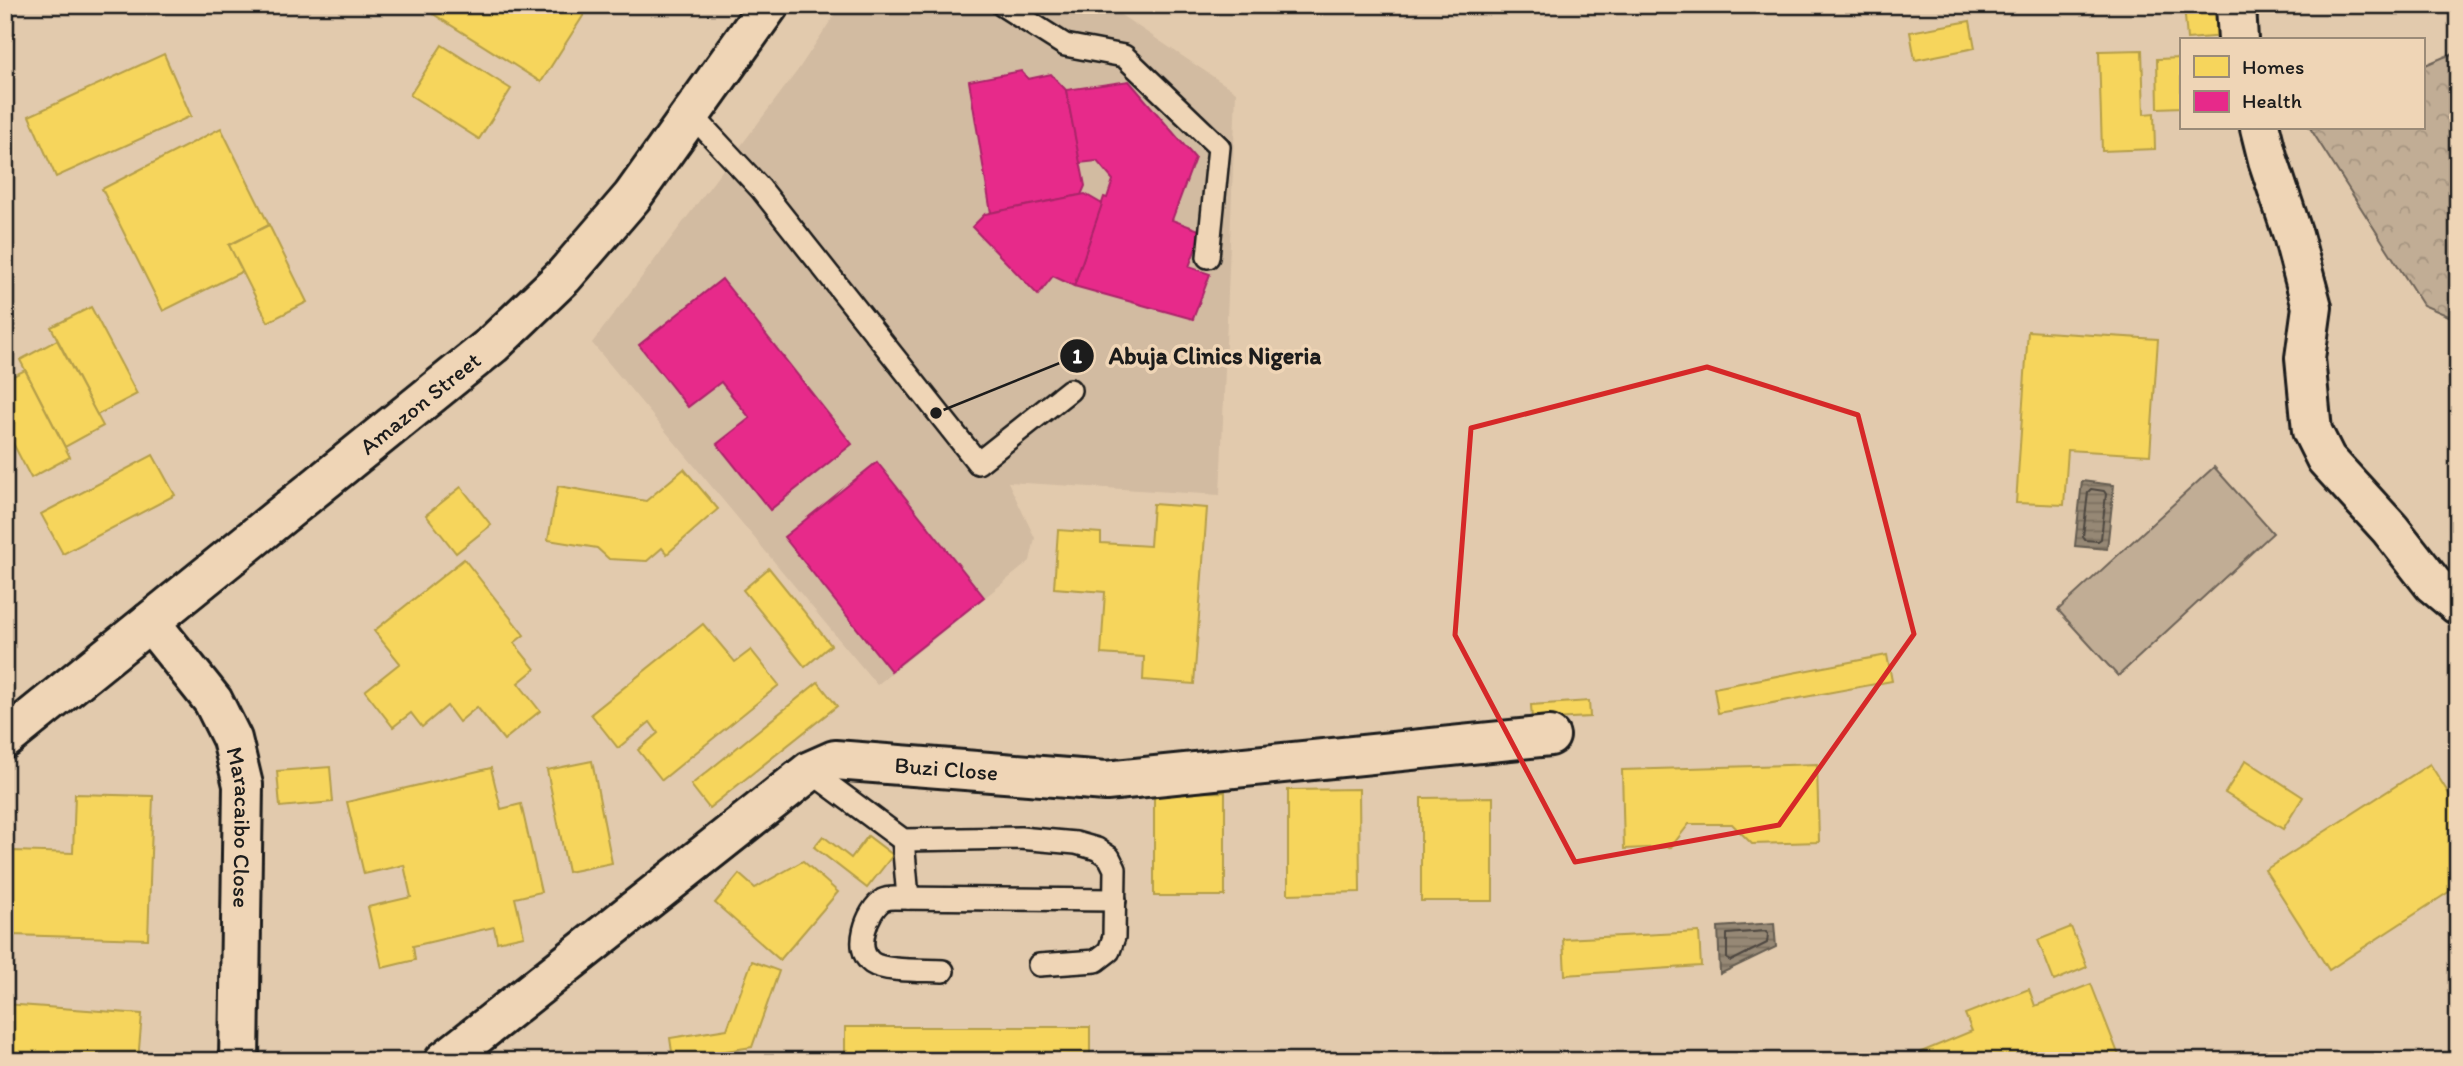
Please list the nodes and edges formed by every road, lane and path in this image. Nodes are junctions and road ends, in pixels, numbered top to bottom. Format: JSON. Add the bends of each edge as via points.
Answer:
{"nodes":[{"id":1,"x":769,"y":5,"type":"edge"},
{"id":2,"x":1002,"y":5,"type":"edge"},
{"id":3,"x":2236,"y":5,"type":"edge"},
{"id":4,"x":2238,"y":38,"type":"edge"},
{"id":5,"x":692,"y":115,"type":"junction"},
{"id":6,"x":2260,"y":130,"type":"edge"},
{"id":7,"x":1208,"y":257,"type":"dead end"},
{"id":8,"x":1070,"y":390,"type":"dead end"},
{"id":9,"x":2458,"y":605,"type":"edge"},
{"id":10,"x":150,"y":622,"type":"junction"},
{"id":11,"x":1550,"y":736,"type":"dead end"},
{"id":12,"x":5,"y":739,"type":"edge"},
{"id":13,"x":810,"y":771,"type":"junction"},
{"id":14,"x":903,"y":840,"type":"junction"},
{"id":15,"x":908,"y":898,"type":"junction"},
{"id":16,"x":1115,"y":900,"type":"junction"},
{"id":17,"x":1039,"y":965,"type":"dead end"},
{"id":18,"x":943,"y":971,"type":"dead end"},
{"id":19,"x":239,"y":1061,"type":"edge"},
{"id":20,"x":444,"y":1061,"type":"edge"}],
"edges":[{"from":1,"to":5,"type":"street","name":"Amazon Street"},
{"from":2,"to":7,"type":"lane","via":[[1065,46],[1124,57],[1219,147]]},
{"from":3,"to":4,"type":"street"},
{"from":5,"to":8,"type":"lane","via":[[761,189],[978,463]]},
{"from":5,"to":10,"type":"street","name":"Amazon Street","via":[[632,197],[573,266],[492,345]]},
{"from":6,"to":9,"type":"street","via":[[2312,307],[2305,358],[2312,431],[2326,459],[2433,584]]},
{"from":10,"to":12,"type":"street","name":"Amazon Street"},
{"from":10,"to":19,"type":"street","name":"Maracaibo Close","via":[[213,701],[232,738],[243,785]]},
{"from":11,"to":13,"type":"street","name":"Buzi Close","via":[[1107,781],[835,760]]},
{"from":13,"to":14,"type":"lane"},
{"from":13,"to":20,"type":"street","name":"Buzi Close"},
{"from":14,"to":15,"type":"lane"},
{"from":14,"to":16,"type":"lane","via":[[1020,838],[1076,843],[1109,857],[1115,869]]},
{"from":15,"to":16,"type":"lane"},
{"from":15,"to":18,"type":"lane","via":[[883,900],[874,911],[861,942],[864,952],[872,963],[885,967]]},
{"from":16,"to":17,"type":"lane","via":[[1110,951],[1096,961]]}]}
